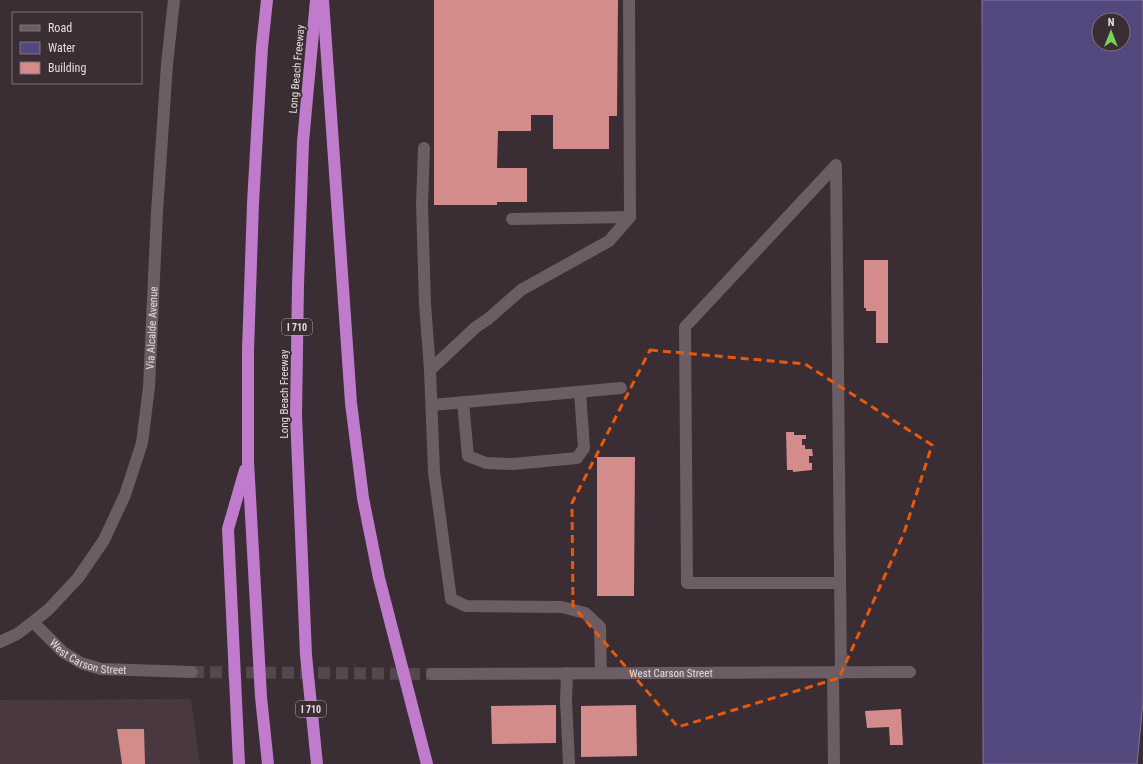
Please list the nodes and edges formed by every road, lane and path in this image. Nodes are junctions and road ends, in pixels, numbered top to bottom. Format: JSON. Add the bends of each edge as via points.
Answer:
{"nodes":[{"id":1,"x":174,"y":0,"type":"edge"},
{"id":2,"x":268,"y":0,"type":"edge"},
{"id":3,"x":316,"y":0,"type":"edge"},
{"id":4,"x":323,"y":0,"type":"edge"},
{"id":5,"x":630,"y":0,"type":"edge"},
{"id":6,"x":424,"y":148,"type":"dead end"},
{"id":7,"x":630,"y":217,"type":"junction"},
{"id":8,"x":512,"y":219,"type":"dead end"},
{"id":9,"x":430,"y":370,"type":"junction"},
{"id":10,"x":621,"y":388,"type":"dead end"},
{"id":11,"x":580,"y":392,"type":"junction"},
{"id":12,"x":462,"y":402,"type":"junction"},
{"id":13,"x":432,"y":405,"type":"junction"},
{"id":14,"x":248,"y":461,"type":"junction"},
{"id":15,"x":840,"y":583,"type":"junction"},
{"id":16,"x":33,"y":622,"type":"junction"},
{"id":17,"x":0,"y":642,"type":"edge"},
{"id":18,"x":192,"y":672,"type":"tunnel mouth"},
{"id":19,"x":910,"y":672,"type":"dead end"},
{"id":20,"x":567,"y":673,"type":"junction"},
{"id":21,"x":601,"y":673,"type":"junction"},
{"id":22,"x":837,"y":673,"type":"junction"},
{"id":23,"x":432,"y":674,"type":"tunnel mouth"},
{"id":24,"x":240,"y":764,"type":"edge"},
{"id":25,"x":268,"y":764,"type":"edge"},
{"id":26,"x":317,"y":764,"type":"edge"},
{"id":27,"x":427,"y":764,"type":"edge"},
{"id":28,"x":570,"y":764,"type":"edge"},
{"id":29,"x":834,"y":764,"type":"edge"}],
"edges":[{"from":1,"to":16,"type":"street","name":"Via Alcalde Avenue","via":[[156,212],[149,386],[142,443],[125,495],[104,540],[78,578]]},
{"from":2,"to":14,"type":"highway","via":[[262,47],[253,204],[248,350]]},
{"from":3,"to":26,"type":"highway","name":"Long Beach Freeway","number":"I 710","via":[[303,142],[296,415],[306,655]]},
{"from":4,"to":27,"type":"highway","via":[[351,403],[363,498],[379,578]]},
{"from":5,"to":7,"type":"street"},
{"from":6,"to":9,"type":"street","via":[[422,204]]},
{"from":7,"to":8,"type":"street"},
{"from":7,"to":9,"type":"street","via":[[609,241],[521,290],[476,326]]},
{"from":9,"to":13,"type":"street"},
{"from":10,"to":11,"type":"street"},
{"from":11,"to":12,"type":"street"},
{"from":11,"to":12,"type":"street","via":[[584,448],[577,458],[514,464],[486,463],[468,456]]},
{"from":12,"to":13,"type":"street"},
{"from":13,"to":21,"type":"street","via":[[434,472],[451,599],[466,606],[562,607],[585,613],[600,627]]},
{"from":14,"to":24,"type":"highway","via":[[228,529]]},
{"from":14,"to":25,"type":"highway","via":[[261,697]]},
{"from":15,"to":15,"type":"street","via":[[836,188],[836,165],[685,327],[687,583]]},
{"from":15,"to":22,"type":"street"},
{"from":16,"to":17,"type":"street"},
{"from":16,"to":18,"type":"street","name":"West Carson Street","via":[[63,652],[81,663],[102,669]]},
{"from":19,"to":22,"type":"street","name":"West Carson Street"},
{"from":20,"to":21,"type":"street","name":"West Carson Street"},
{"from":20,"to":23,"type":"street","name":"West Carson Street"},
{"from":20,"to":28,"type":"street"},
{"from":21,"to":22,"type":"street","name":"West Carson Street"},
{"from":22,"to":29,"type":"street"}]}
